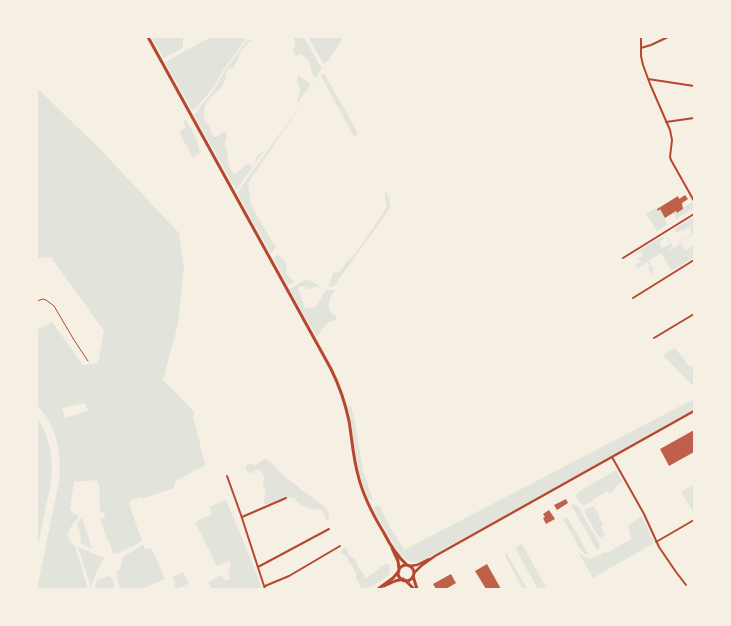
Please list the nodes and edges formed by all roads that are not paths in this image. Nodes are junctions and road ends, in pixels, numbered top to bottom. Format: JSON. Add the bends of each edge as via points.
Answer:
{"nodes":[{"id":1,"x":148,"y":37,"type":"edge"},
{"id":2,"x":641,"y":37,"type":"edge"},
{"id":3,"x":668,"y":37,"type":"edge"},
{"id":4,"x":641,"y":48,"type":"junction"},
{"id":5,"x":648,"y":79,"type":"junction"},
{"id":6,"x":694,"y":86,"type":"edge"},
{"id":7,"x":694,"y":118,"type":"edge"},
{"id":8,"x":666,"y":122,"type":"junction"},
{"id":9,"x":694,"y":201,"type":"edge"},
{"id":10,"x":694,"y":214,"type":"edge"},
{"id":11,"x":623,"y":258,"type":"dead end"},
{"id":12,"x":694,"y":260,"type":"edge"},
{"id":13,"x":633,"y":298,"type":"dead end"},
{"id":14,"x":37,"y":301,"type":"edge"},
{"id":15,"x":694,"y":314,"type":"edge"},
{"id":16,"x":654,"y":338,"type":"dead end"},
{"id":17,"x":88,"y":361,"type":"dead end"},
{"id":18,"x":694,"y":411,"type":"edge"},
{"id":19,"x":612,"y":457,"type":"junction"},
{"id":20,"x":227,"y":476,"type":"dead end"},
{"id":21,"x":286,"y":498,"type":"dead end"},
{"id":22,"x":242,"y":516,"type":"junction"},
{"id":23,"x":694,"y":520,"type":"edge"},
{"id":24,"x":329,"y":529,"type":"dead end"},
{"id":25,"x":656,"y":542,"type":"junction"},
{"id":26,"x":389,"y":543,"type":"junction"},
{"id":27,"x":340,"y":546,"type":"dead end"},
{"id":28,"x":435,"y":556,"type":"junction"},
{"id":29,"x":408,"y":565,"type":"junction"},
{"id":30,"x":258,"y":567,"type":"junction"},
{"id":31,"x":399,"y":570,"type":"junction"},
{"id":32,"x":414,"y":574,"type":"junction"},
{"id":33,"x":404,"y":580,"type":"junction"},
{"id":34,"x":686,"y":585,"type":"dead end"},
{"id":35,"x":265,"y":588,"type":"edge"},
{"id":36,"x":378,"y":589,"type":"edge"},
{"id":37,"x":414,"y":589,"type":"edge"},
{"id":38,"x":417,"y":589,"type":"edge"}],
"edges":[{"from":1,"to":26,"type":"main road","via":[[331,369],[344,400],[362,487]]},
{"from":2,"to":4,"type":"street"},
{"from":3,"to":4,"type":"street"},
{"from":4,"to":5,"type":"street"},
{"from":5,"to":6,"type":"street"},
{"from":5,"to":8,"type":"street"},
{"from":7,"to":8,"type":"street"},
{"from":8,"to":9,"type":"street","via":[[672,140],[671,160]]},
{"from":10,"to":11,"type":"street"},
{"from":12,"to":13,"type":"street"},
{"from":14,"to":17,"type":"lane","via":[[43,299],[54,306]]},
{"from":15,"to":16,"type":"street"},
{"from":18,"to":19,"type":"street"},
{"from":19,"to":25,"type":"street","via":[[644,514]]},
{"from":19,"to":28,"type":"street"},
{"from":20,"to":22,"type":"street"},
{"from":21,"to":22,"type":"street"},
{"from":22,"to":30,"type":"street"},
{"from":23,"to":25,"type":"street"},
{"from":24,"to":30,"type":"street"},
{"from":25,"to":34,"type":"street"},
{"from":26,"to":29,"type":"main road"},
{"from":26,"to":31,"type":"main road"},
{"from":27,"to":35,"type":"street"},
{"from":28,"to":29,"type":"street","via":[[419,564]]},
{"from":28,"to":32,"type":"street"},
{"from":29,"to":31,"type":"main road"},
{"from":29,"to":32,"type":"main road"},
{"from":30,"to":35,"type":"street"},
{"from":31,"to":33,"type":"main road","via":[[399,575]]},
{"from":31,"to":36,"type":"main road"},
{"from":32,"to":33,"type":"main road","via":[[410,580]]},
{"from":32,"to":38,"type":"main road"},
{"from":33,"to":36,"type":"main road"},
{"from":33,"to":37,"type":"main road"}]}
